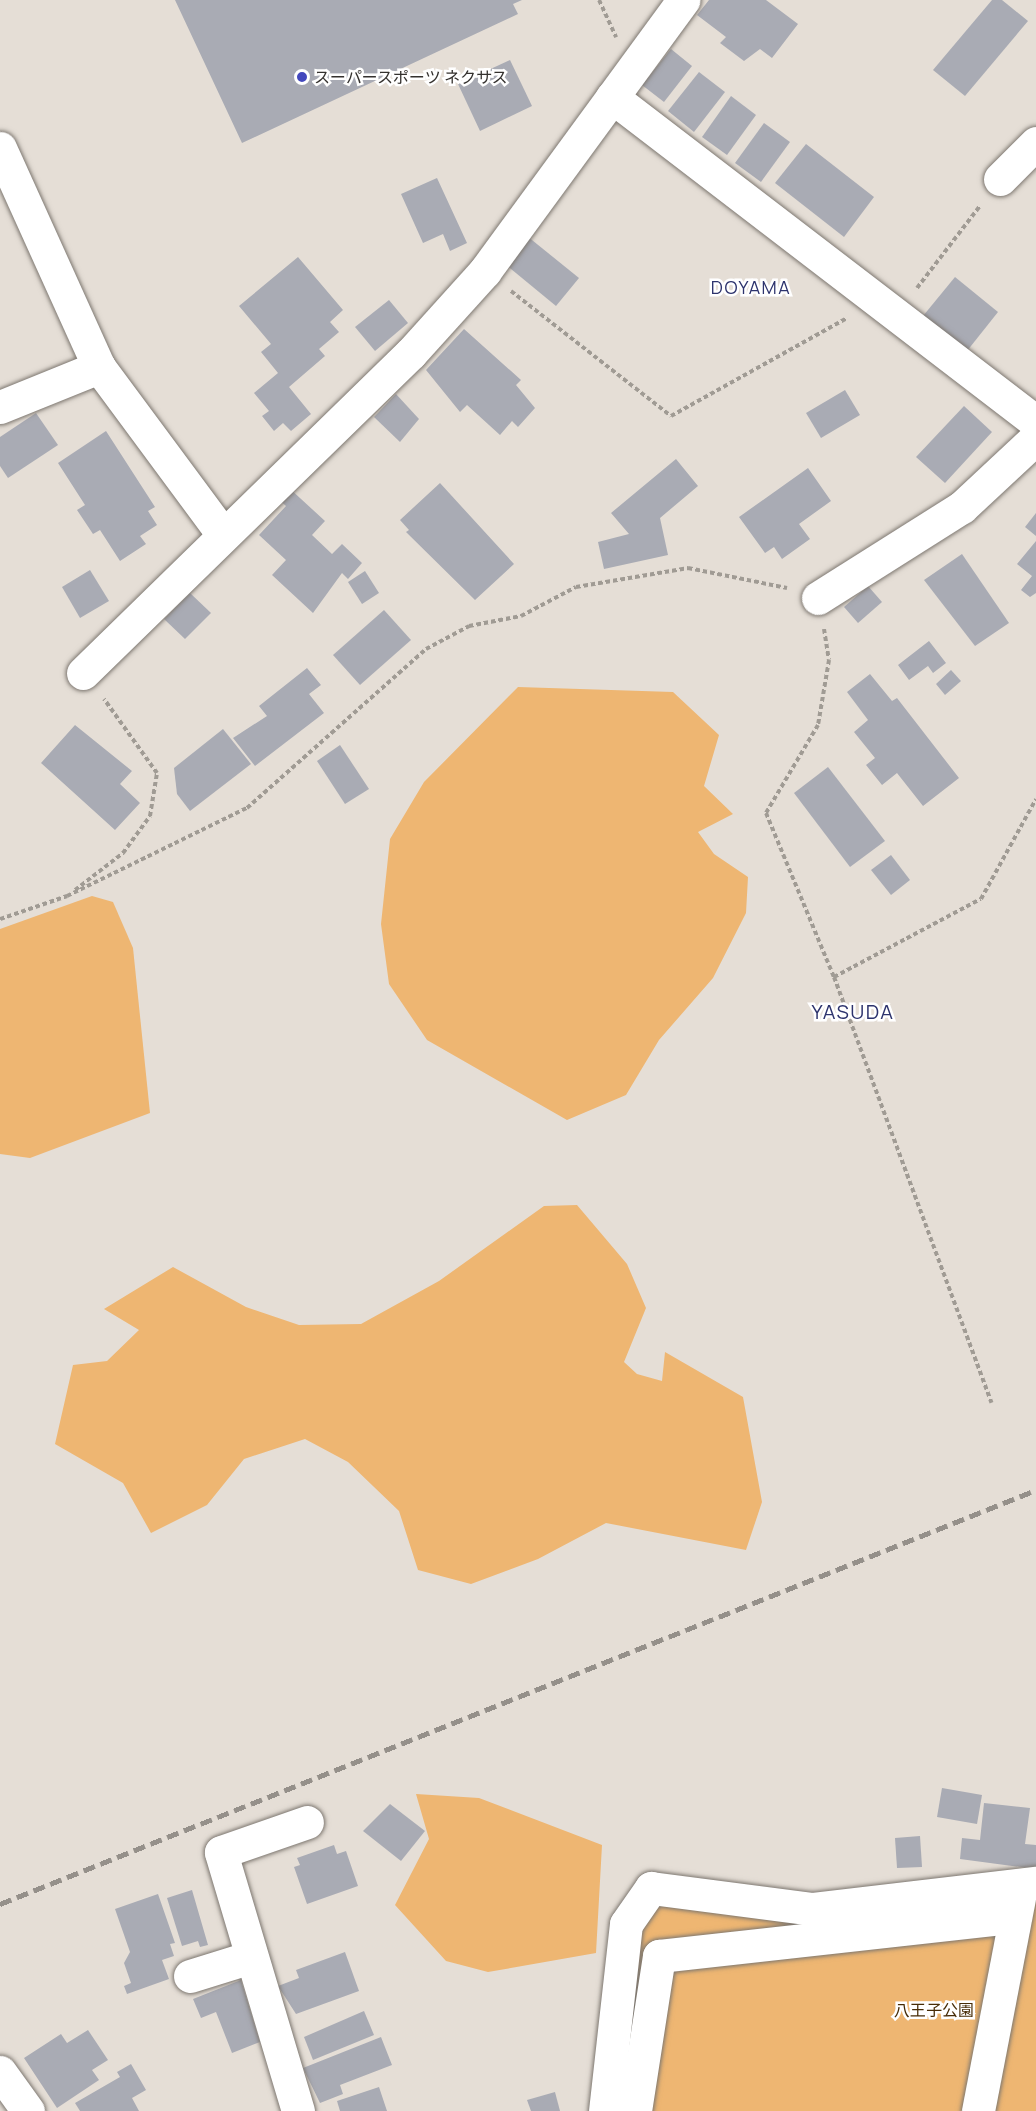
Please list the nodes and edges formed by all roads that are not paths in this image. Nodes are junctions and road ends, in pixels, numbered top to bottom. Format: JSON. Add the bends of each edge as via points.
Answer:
{"nodes":[{"id":1,"x":682,"y":0,"type":"edge"},
{"id":2,"x":612,"y":97,"type":"junction"},
{"id":3,"x":1036,"y":143,"type":"edge"},
{"id":4,"x":0,"y":148,"type":"edge"},
{"id":5,"x":1000,"y":179,"type":"road end"},
{"id":6,"x":99,"y":367,"type":"junction"},
{"id":7,"x":0,"y":407,"type":"edge"},
{"id":8,"x":1036,"y":422,"type":"edge"},
{"id":9,"x":1036,"y":438,"type":"edge"},
{"id":10,"x":222,"y":533,"type":"junction"},
{"id":11,"x":818,"y":598,"type":"road end"},
{"id":12,"x":83,"y":672,"type":"road end"},
{"id":13,"x":307,"y":1822,"type":"dead end"},
{"id":14,"x":1029,"y":1884,"type":"edge"},
{"id":15,"x":1015,"y":1917,"type":"junction"},
{"id":16,"x":251,"y":1957,"type":"junction"},
{"id":17,"x":190,"y":1976,"type":"dead end"},
{"id":18,"x":0,"y":2072,"type":"edge"},
{"id":19,"x":28,"y":2111,"type":"edge"},
{"id":20,"x":298,"y":2111,"type":"edge"},
{"id":21,"x":605,"y":2111,"type":"edge"},
{"id":22,"x":635,"y":2111,"type":"edge"},
{"id":23,"x":978,"y":2111,"type":"edge"}],
"edges":[{"from":1,"to":2,"type":"street"},
{"from":2,"to":8,"type":"street"},
{"from":2,"to":10,"type":"street","via":[[485,271],[411,353]]},
{"from":3,"to":5,"type":"street"},
{"from":4,"to":6,"type":"street"},
{"from":6,"to":7,"type":"street"},
{"from":6,"to":10,"type":"street"},
{"from":9,"to":11,"type":"street","via":[[962,507]]},
{"from":10,"to":12,"type":"street"},
{"from":13,"to":16,"type":"street","via":[[221,1852]]},
{"from":14,"to":15,"type":"street"},
{"from":14,"to":21,"type":"street","via":[[813,1909],[651,1888],[626,1924]]},
{"from":15,"to":22,"type":"street","via":[[658,1956]]},
{"from":15,"to":23,"type":"street"},
{"from":16,"to":17,"type":"street"},
{"from":16,"to":20,"type":"street"},
{"from":18,"to":19,"type":"street"}]}
